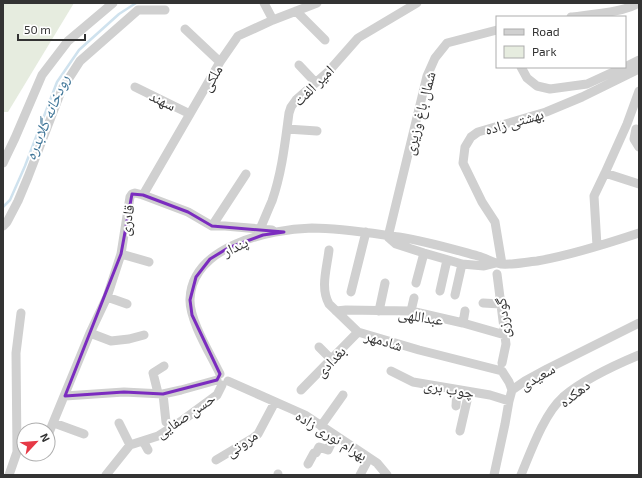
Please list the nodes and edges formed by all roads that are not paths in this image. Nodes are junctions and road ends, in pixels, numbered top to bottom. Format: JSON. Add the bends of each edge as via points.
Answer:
{"nodes":[{"id":1,"x":113,"y":3,"type":"edge"},
{"id":2,"x":264,"y":3,"type":"edge"},
{"id":3,"x":317,"y":3,"type":"edge"},
{"id":4,"x":417,"y":3,"type":"edge"},
{"id":5,"x":638,"y":3,"type":"edge"},
{"id":6,"x":165,"y":10,"type":"dead end"},
{"id":7,"x":296,"y":11,"type":"junction"},
{"id":8,"x":578,"y":16,"type":"edge"},
{"id":9,"x":273,"y":20,"type":"junction"},
{"id":10,"x":185,"y":29,"type":"dead end"},
{"id":11,"x":496,"y":30,"type":"edge"},
{"id":12,"x":325,"y":40,"type":"dead end"},
{"id":13,"x":639,"y":60,"type":"edge"},
{"id":14,"x":220,"y":62,"type":"junction"},
{"id":15,"x":299,"y":64,"type":"dead end"},
{"id":16,"x":626,"y":66,"type":"edge"},
{"id":17,"x":522,"y":68,"type":"edge"},
{"id":18,"x":623,"y":68,"type":"edge"},
{"id":19,"x":639,"y":69,"type":"edge"},
{"id":20,"x":315,"y":82,"type":"junction"},
{"id":21,"x":135,"y":87,"type":"dead end"},
{"id":22,"x":639,"y":91,"type":"edge"},
{"id":23,"x":190,"y":114,"type":"junction"},
{"id":24,"x":626,"y":126,"type":"junction"},
{"id":25,"x":287,"y":129,"type":"junction"},
{"id":26,"x":637,"y":129,"type":"edge"},
{"id":27,"x":317,"y":131,"type":"dead end"},
{"id":28,"x":639,"y":147,"type":"edge"},
{"id":29,"x":3,"y":163,"type":"edge"},
{"id":30,"x":605,"y":173,"type":"junction"},
{"id":31,"x":246,"y":174,"type":"dead end"},
{"id":32,"x":639,"y":184,"type":"edge"},
{"id":33,"x":143,"y":195,"type":"junction"},
{"id":34,"x":3,"y":226,"type":"edge"},
{"id":35,"x":212,"y":226,"type":"junction"},
{"id":36,"x":260,"y":229,"type":"junction"},
{"id":37,"x":284,"y":232,"type":"junction"},
{"id":38,"x":366,"y":232,"type":"junction"},
{"id":39,"x":639,"y":232,"type":"edge"},
{"id":40,"x":388,"y":237,"type":"junction"},
{"id":41,"x":597,"y":246,"type":"junction"},
{"id":42,"x":329,"y":250,"type":"dead end"},
{"id":43,"x":121,"y":254,"type":"junction"},
{"id":44,"x":424,"y":254,"type":"junction"},
{"id":45,"x":447,"y":260,"type":"junction"},
{"id":46,"x":149,"y":262,"type":"dead end"},
{"id":47,"x":499,"y":263,"type":"junction"},
{"id":48,"x":462,"y":264,"type":"junction"},
{"id":49,"x":497,"y":274,"type":"dead end"},
{"id":50,"x":385,"y":283,"type":"dead end"},
{"id":51,"x":416,"y":283,"type":"dead end"},
{"id":52,"x":440,"y":291,"type":"dead end"},
{"id":53,"x":351,"y":292,"type":"dead end"},
{"id":54,"x":455,"y":294,"type":"dead end"},
{"id":55,"x":107,"y":297,"type":"junction"},
{"id":56,"x":414,"y":298,"type":"dead end"},
{"id":57,"x":483,"y":303,"type":"dead end"},
{"id":58,"x":127,"y":304,"type":"dead end"},
{"id":59,"x":501,"y":304,"type":"junction"},
{"id":60,"x":336,"y":311,"type":"junction"},
{"id":61,"x":379,"y":311,"type":"junction"},
{"id":62,"x":411,"y":311,"type":"junction"},
{"id":63,"x":465,"y":311,"type":"dead end"},
{"id":64,"x":21,"y":312,"type":"dead end"},
{"id":65,"x":463,"y":323,"type":"junction"},
{"id":66,"x":639,"y":323,"type":"edge"},
{"id":67,"x":358,"y":332,"type":"junction"},
{"id":68,"x":90,"y":333,"type":"junction"},
{"id":69,"x":144,"y":334,"type":"dead end"},
{"id":70,"x":505,"y":334,"type":"junction"},
{"id":71,"x":319,"y":348,"type":"dead end"},
{"id":72,"x":639,"y":355,"type":"edge"},
{"id":73,"x":332,"y":360,"type":"junction"},
{"id":74,"x":164,"y":366,"type":"dead end"},
{"id":75,"x":502,"y":367,"type":"junction"},
{"id":76,"x":391,"y":371,"type":"dead end"},
{"id":77,"x":222,"y":380,"type":"junction"},
{"id":78,"x":301,"y":390,"type":"dead end"},
{"id":79,"x":457,"y":390,"type":"junction"},
{"id":80,"x":512,"y":390,"type":"junction"},
{"id":81,"x":469,"y":392,"type":"junction"},
{"id":82,"x":160,"y":394,"type":"junction"},
{"id":83,"x":343,"y":395,"type":"dead end"},
{"id":84,"x":65,"y":396,"type":"junction"},
{"id":85,"x":509,"y":401,"type":"junction"},
{"id":86,"x":275,"y":402,"type":"junction"},
{"id":87,"x":456,"y":406,"type":"dead end"},
{"id":88,"x":19,"y":422,"type":"edge"},
{"id":89,"x":54,"y":422,"type":"edge"},
{"id":90,"x":166,"y":422,"type":"dead end"},
{"id":91,"x":119,"y":423,"type":"dead end"},
{"id":92,"x":56,"y":424,"type":"edge"},
{"id":93,"x":321,"y":426,"type":"junction"},
{"id":94,"x":460,"y":431,"type":"dead end"},
{"id":95,"x":84,"y":434,"type":"dead end"},
{"id":96,"x":335,"y":435,"type":"junction"},
{"id":97,"x":143,"y":441,"type":"junction"},
{"id":98,"x":127,"y":449,"type":"junction"},
{"id":99,"x":148,"y":450,"type":"dead end"},
{"id":100,"x":369,"y":458,"type":"junction"},
{"id":101,"x":16,"y":460,"type":"edge"},
{"id":102,"x":216,"y":460,"type":"dead end"},
{"id":103,"x":308,"y":464,"type":"dead end"},
{"id":104,"x":9,"y":475,"type":"edge"},
{"id":105,"x":106,"y":475,"type":"edge"},
{"id":106,"x":360,"y":475,"type":"edge"},
{"id":107,"x":387,"y":475,"type":"edge"},
{"id":108,"x":494,"y":475,"type":"edge"},
{"id":109,"x":521,"y":475,"type":"edge"}],
"edges":[{"from":1,"to":29,"type":"street","via":[[68,41],[42,75]]},
{"from":2,"to":9,"type":"street"},
{"from":3,"to":7,"type":"street","name":"ملکی"},
{"from":4,"to":20,"type":"street","name":"امیر الفت","via":[[358,38],[328,72]]},
{"from":5,"to":8,"type":"street","via":[[620,10]]},
{"from":6,"to":34,"type":"street","via":[[138,10],[80,61],[62,89],[28,177]]},
{"from":7,"to":9,"type":"street","name":"ملکی"},
{"from":7,"to":12,"type":"street"},
{"from":9,"to":14,"type":"street","name":"ملکی","via":[[238,36]]},
{"from":10,"to":14,"type":"street"},
{"from":11,"to":40,"type":"street","name":"شمال باغ وزیری","via":[[447,43],[435,58],[427,76]]},
{"from":13,"to":16,"type":"street"},
{"from":14,"to":23,"type":"street","name":"ملکی"},
{"from":15,"to":20,"type":"street"},
{"from":17,"to":18,"type":"street","via":[[527,78],[537,86],[550,89],[587,84]]},
{"from":19,"to":47,"type":"street","name":"بهشتی زاده","via":[[546,112],[478,132],[471,137],[465,146],[463,163],[495,222]]},
{"from":20,"to":25,"type":"street","name":"امیر الفت","via":[[291,107]]},
{"from":21,"to":23,"type":"street","name":"سهند"},
{"from":22,"to":24,"type":"street"},
{"from":23,"to":33,"type":"street","name":"ملکی"},
{"from":24,"to":26,"type":"street"},
{"from":24,"to":30,"type":"street"},
{"from":25,"to":27,"type":"street"},
{"from":25,"to":36,"type":"street","name":"امیر الفت","via":[[277,182]]},
{"from":26,"to":28,"type":"street","via":[[634,139]]},
{"from":30,"to":32,"type":"street"},
{"from":30,"to":41,"type":"street","via":[[594,196]]},
{"from":31,"to":35,"type":"street"},
{"from":33,"to":35,"type":"street","name":"قادری","via":[[188,212]]},
{"from":33,"to":43,"type":"street","name":"قادری","via":[[135,193],[130,197]]},
{"from":35,"to":36,"type":"street","name":"قادری"},
{"from":36,"to":37,"type":"street","name":"قادری"},
{"from":37,"to":38,"type":"street","name":"پندار","via":[[311,228]]},
{"from":37,"to":77,"type":"street","name":"پندار","via":[[262,235],[228,248],[210,259],[196,277],[190,300],[192,315]]},
{"from":38,"to":40,"type":"street","name":"پندار"},
{"from":38,"to":53,"type":"street"},
{"from":39,"to":41,"type":"street"},
{"from":40,"to":44,"type":"street","via":[[396,244]]},
{"from":40,"to":47,"type":"street","via":[[445,247]]},
{"from":41,"to":47,"type":"street","via":[[557,258]]},
{"from":42,"to":60,"type":"street","name":"شادمهر","via":[[324,294]]},
{"from":43,"to":46,"type":"street"},
{"from":43,"to":55,"type":"street","name":"قادری"},
{"from":44,"to":45,"type":"street"},
{"from":44,"to":51,"type":"street"},
{"from":45,"to":48,"type":"street"},
{"from":45,"to":52,"type":"street"},
{"from":47,"to":48,"type":"street","via":[[484,266]]},
{"from":48,"to":54,"type":"street"},
{"from":49,"to":59,"type":"street","name":"گودرزی"},
{"from":50,"to":61,"type":"street"},
{"from":55,"to":58,"type":"street"},
{"from":55,"to":68,"type":"street","name":"قادری"},
{"from":56,"to":62,"type":"street"},
{"from":57,"to":59,"type":"street"},
{"from":59,"to":70,"type":"street","name":"گودرزی"},
{"from":60,"to":61,"type":"street","name":"عبداللهی"},
{"from":60,"to":67,"type":"street","name":"شادمهر"},
{"from":61,"to":62,"type":"street","name":"عبداللهی"},
{"from":62,"to":65,"type":"street","name":"عبداللهی"},
{"from":63,"to":65,"type":"street"},
{"from":64,"to":88,"type":"street","via":[[16,353]]},
{"from":65,"to":70,"type":"street","name":"عبداللهی"},
{"from":66,"to":80,"type":"street","name":"سعیدی","via":[[547,369]]},
{"from":67,"to":73,"type":"street","name":"بغدادی"},
{"from":67,"to":75,"type":"street","name":"شادمهر","via":[[419,350]]},
{"from":68,"to":69,"type":"street","via":[[111,341]]},
{"from":68,"to":84,"type":"street","name":"قادری"},
{"from":70,"to":75,"type":"street","name":"گودرزی"},
{"from":71,"to":73,"type":"street"},
{"from":72,"to":109,"type":"street","name":"دهکده","via":[[586,382],[563,398],[541,428]]},
{"from":73,"to":78,"type":"street","name":"بغدادی"},
{"from":74,"to":82,"type":"street","via":[[153,372]]},
{"from":75,"to":80,"type":"street"},
{"from":76,"to":79,"type":"street","name":"چوب بری","via":[[413,382]]},
{"from":77,"to":82,"type":"street"},
{"from":77,"to":86,"type":"street","name":"بهرام نوری زاده"},
{"from":77,"to":97,"type":"street","name":"حسن صفایی","via":[[217,395],[158,436]]},
{"from":79,"to":81,"type":"street","name":"چوب بری"},
{"from":79,"to":87,"type":"street"},
{"from":80,"to":85,"type":"street","name":"سعیدی"},
{"from":81,"to":85,"type":"street","name":"چوب بری"},
{"from":81,"to":94,"type":"street"},
{"from":82,"to":84,"type":"street","via":[[124,392]]},
{"from":82,"to":90,"type":"street"},
{"from":83,"to":93,"type":"street"},
{"from":84,"to":89,"type":"street","name":"قادری"},
{"from":85,"to":108,"type":"street","name":"سعیدی"},
{"from":86,"to":93,"type":"street","name":"بهرام نوری زاده","via":[[305,415]]},
{"from":86,"to":102,"type":"street","name":"مروتی","via":[[258,434]]},
{"from":91,"to":98,"type":"street"},
{"from":92,"to":95,"type":"street"},
{"from":93,"to":96,"type":"street","name":"بهرام نوری زاده"},
{"from":96,"to":100,"type":"street","name":"بهرام نوری زاده"},
{"from":96,"to":103,"type":"street","via":[[328,450],[319,447]]},
{"from":97,"to":98,"type":"street","name":"حسن صفایی"},
{"from":97,"to":99,"type":"street"},
{"from":98,"to":105,"type":"street"},
{"from":100,"to":106,"type":"street"},
{"from":100,"to":107,"type":"street","name":"بهرام نوری زاده"},
{"from":101,"to":104,"type":"street"}]}
